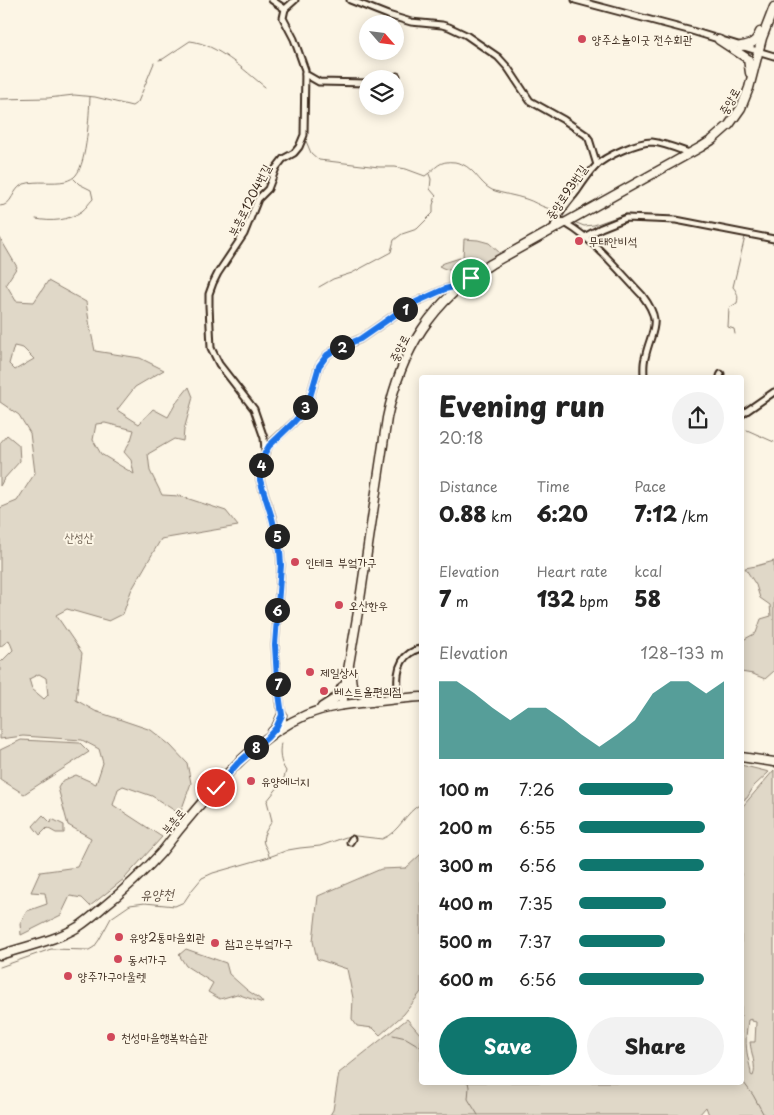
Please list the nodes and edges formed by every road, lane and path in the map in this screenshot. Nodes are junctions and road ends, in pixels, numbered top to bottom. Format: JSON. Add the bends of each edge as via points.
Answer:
{"nodes":[{"id":1,"x":272,"y":0,"type":"edge"},
{"id":2,"x":296,"y":0,"type":"edge"},
{"id":3,"x":350,"y":0,"type":"edge"},
{"id":4,"x":575,"y":0,"type":"edge"},
{"id":5,"x":774,"y":5,"type":"edge"},
{"id":6,"x":285,"y":9,"type":"junction"},
{"id":7,"x":720,"y":40,"type":"junction"},
{"id":8,"x":741,"y":46,"type":"junction"},
{"id":9,"x":758,"y":51,"type":"junction"},
{"id":10,"x":774,"y":56,"type":"edge"},
{"id":11,"x":305,"y":74,"type":"junction"},
{"id":12,"x":359,"y":83,"type":"edge"},
{"id":13,"x":749,"y":88,"type":"junction"},
{"id":14,"x":689,"y":153,"type":"junction"},
{"id":15,"x":596,"y":165,"type":"junction"},
{"id":16,"x":559,"y":215,"type":"junction"},
{"id":17,"x":569,"y":221,"type":"junction"},
{"id":18,"x":553,"y":230,"type":"junction"},
{"id":19,"x":585,"y":238,"type":"junction"},
{"id":20,"x":774,"y":239,"type":"edge"},
{"id":21,"x":462,"y":285,"type":"junction"},
{"id":22,"x":644,"y":375,"type":"edge"},
{"id":23,"x":774,"y":392,"type":"edge"},
{"id":24,"x":744,"y":414,"type":"edge"},
{"id":25,"x":265,"y":453,"type":"junction"},
{"id":26,"x":352,"y":644,"type":"junction"},
{"id":27,"x":419,"y":649,"type":"edge"},
{"id":28,"x":348,"y":669,"type":"junction"},
{"id":29,"x":419,"y":697,"type":"edge"},
{"id":30,"x":399,"y":699,"type":"junction"},
{"id":31,"x":390,"y":700,"type":"junction"},
{"id":32,"x":342,"y":705,"type":"junction"},
{"id":33,"x":314,"y":712,"type":"junction"},
{"id":34,"x":282,"y":715,"type":"junction"},
{"id":35,"x":286,"y":726,"type":"junction"},
{"id":36,"x":267,"y":738,"type":"junction"},
{"id":37,"x":744,"y":758,"type":"edge"},
{"id":38,"x":774,"y":762,"type":"edge"},
{"id":39,"x":0,"y":955,"type":"edge"}],
"edges":[{"from":1,"to":6,"type":"street"},
{"from":2,"to":6,"type":"street"},
{"from":3,"to":15,"type":"street","name":"중앙로93번길","via":[[411,22],[442,25],[466,35],[503,62],[530,102],[586,135]]},
{"from":4,"to":7,"type":"street"},
{"from":5,"to":8,"type":"main road","via":[[758,38]]},
{"from":5,"to":9,"type":"main road","name":"중앙로"},
{"from":6,"to":11,"type":"street","name":"부흥로1204번길","via":[[283,18],[294,39]]},
{"from":7,"to":8,"type":"street"},
{"from":7,"to":13,"type":"main road","via":[[748,59]]},
{"from":8,"to":9,"type":"street"},
{"from":9,"to":10,"type":"street"},
{"from":9,"to":13,"type":"main road","name":"중앙로"},
{"from":11,"to":12,"type":"street","via":[[319,82]]},
{"from":11,"to":25,"type":"street","name":"부흥로1204번길","via":[[304,135],[299,147],[276,168],[268,189],[258,199],[244,234],[218,274],[209,295],[211,348],[219,364],[254,409],[264,438]]},
{"from":13,"to":14,"type":"main road","name":"중앙로","via":[[741,108],[728,125],[712,140]]},
{"from":14,"to":15,"type":"street","name":"중앙로93번길","via":[[645,143],[626,148]]},
{"from":14,"to":17,"type":"main road","name":"중앙로"},
{"from":15,"to":16,"type":"street","name":"중앙로93번길"},
{"from":16,"to":17,"type":"street"},
{"from":16,"to":18,"type":"street","name":"중앙로93번길"},
{"from":17,"to":18,"type":"main road","name":"중앙로"},
{"from":17,"to":19,"type":"street"},
{"from":18,"to":21,"type":"main road","name":"중앙로"},
{"from":19,"to":20,"type":"street","via":[[626,218],[676,220]]},
{"from":19,"to":22,"type":"street","via":[[642,295],[653,314],[655,325],[643,365]]},
{"from":21,"to":25,"type":"street","name":"부흥로1204번길","via":[[416,302],[360,339],[327,355],[319,366],[302,413]]},
{"from":21,"to":26,"type":"main road","name":"중앙로","via":[[420,332],[405,358],[394,390],[380,456]]},
{"from":23,"to":24,"type":"street"},
{"from":25,"to":34,"type":"street","name":"부흥로1204번길","via":[[260,480],[279,544],[281,565],[275,645]]},
{"from":26,"to":28,"type":"main road","name":"중앙로"},
{"from":26,"to":31,"type":"main road","via":[[351,674],[355,690],[362,696]]},
{"from":27,"to":30,"type":"street","via":[[410,653],[398,672]]},
{"from":28,"to":32,"type":"main road","name":"중앙로"},
{"from":28,"to":33,"type":"main road","via":[[336,698]]},
{"from":29,"to":30,"type":"main road","name":"부흥로"},
{"from":30,"to":31,"type":"main road","name":"부흥로"},
{"from":31,"to":32,"type":"main road","name":"부흥로"},
{"from":32,"to":33,"type":"main road","name":"부흥로"},
{"from":33,"to":35,"type":"main road","name":"부흥로"},
{"from":34,"to":35,"type":"street","name":"부흥로1204번길"},
{"from":34,"to":36,"type":"main road"},
{"from":35,"to":36,"type":"main road","name":"부흥로"},
{"from":36,"to":39,"type":"main road","name":"부흥로","via":[[238,763],[160,854],[91,918],[64,934]]},
{"from":37,"to":38,"type":"main road"}]}
